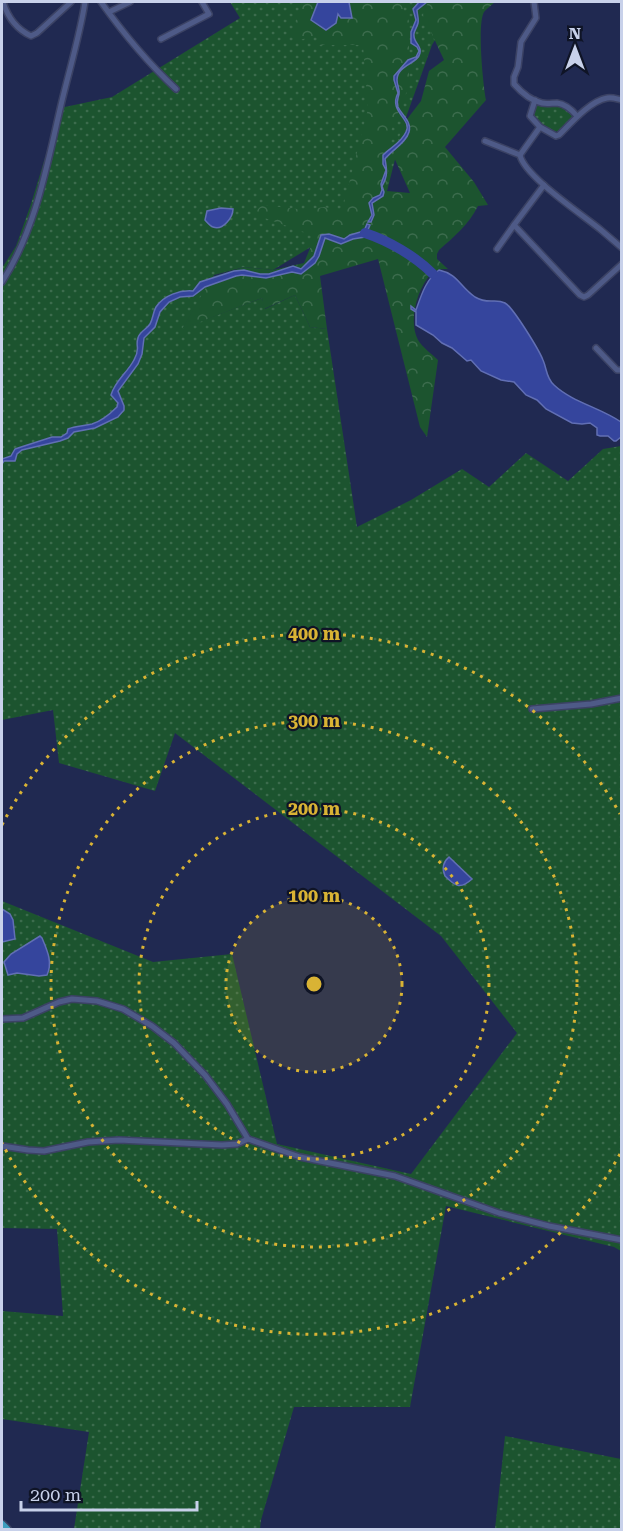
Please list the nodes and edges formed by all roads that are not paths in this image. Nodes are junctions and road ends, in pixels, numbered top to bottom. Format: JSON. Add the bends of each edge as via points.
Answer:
{"nodes":[{"id":1,"x":71,"y":2,"type":"edge"},
{"id":2,"x":85,"y":2,"type":"edge"},
{"id":3,"x":101,"y":2,"type":"edge"},
{"id":4,"x":130,"y":2,"type":"edge"},
{"id":5,"x":202,"y":2,"type":"edge"},
{"id":6,"x":534,"y":2,"type":"edge"},
{"id":7,"x":3,"y":5,"type":"edge"},
{"id":8,"x":109,"y":12,"type":"junction"},
{"id":9,"x":161,"y":39,"type":"dead end"},
{"id":10,"x":176,"y":89,"type":"dead end"},
{"id":11,"x":535,"y":100,"type":"junction"},
{"id":12,"x":621,"y":100,"type":"edge"},
{"id":13,"x":577,"y":116,"type":"junction"},
{"id":14,"x":540,"y":127,"type":"junction"},
{"id":15,"x":485,"y":141,"type":"dead end"},
{"id":16,"x":520,"y":155,"type":"junction"},
{"id":17,"x":544,"y":185,"type":"junction"},
{"id":18,"x":514,"y":225,"type":"junction"},
{"id":19,"x":621,"y":248,"type":"edge"},
{"id":20,"x":497,"y":249,"type":"dead end"},
{"id":21,"x":621,"y":264,"type":"edge"},
{"id":22,"x":2,"y":282,"type":"edge"},
{"id":23,"x":596,"y":348,"type":"dead end"},
{"id":24,"x":621,"y":370,"type":"edge"},
{"id":25,"x":621,"y":698,"type":"edge"},
{"id":26,"x":532,"y":709,"type":"dead end"},
{"id":27,"x":2,"y":1019,"type":"edge"},
{"id":28,"x":248,"y":1139,"type":"junction"},
{"id":29,"x":2,"y":1146,"type":"edge"},
{"id":30,"x":621,"y":1240,"type":"edge"},
{"id":31,"x":2,"y":1526,"type":"edge"},
{"id":32,"x":7,"y":1530,"type":"edge"}],
"edges":[{"from":1,"to":7,"type":"street","via":[[31,36],[16,27]]},
{"from":2,"to":22,"type":"street","via":[[37,203],[24,240]]},
{"from":3,"to":8,"type":"street"},
{"from":4,"to":8,"type":"street"},
{"from":5,"to":9,"type":"street","via":[[209,14]]},
{"from":6,"to":11,"type":"street","via":[[536,18],[521,42],[514,81]]},
{"from":8,"to":10,"type":"street"},
{"from":11,"to":13,"type":"street","via":[[565,105]]},
{"from":11,"to":14,"type":"street","via":[[530,116]]},
{"from":12,"to":13,"type":"street","via":[[609,97]]},
{"from":13,"to":14,"type":"street","via":[[559,135]]},
{"from":14,"to":16,"type":"street"},
{"from":15,"to":16,"type":"street"},
{"from":16,"to":17,"type":"street"},
{"from":17,"to":18,"type":"street"},
{"from":17,"to":19,"type":"street"},
{"from":18,"to":20,"type":"street"},
{"from":18,"to":21,"type":"street","via":[[582,296],[588,295]]},
{"from":23,"to":24,"type":"street"},
{"from":25,"to":26,"type":"street"},
{"from":27,"to":28,"type":"street","via":[[23,1017],[72,999],[123,1009],[182,1051],[205,1075]]},
{"from":28,"to":29,"type":"street","via":[[237,1144],[100,1141],[44,1151]]},
{"from":28,"to":30,"type":"street","via":[[300,1157],[395,1176],[499,1213]]},
{"from":31,"to":32,"type":"main road"}]}
